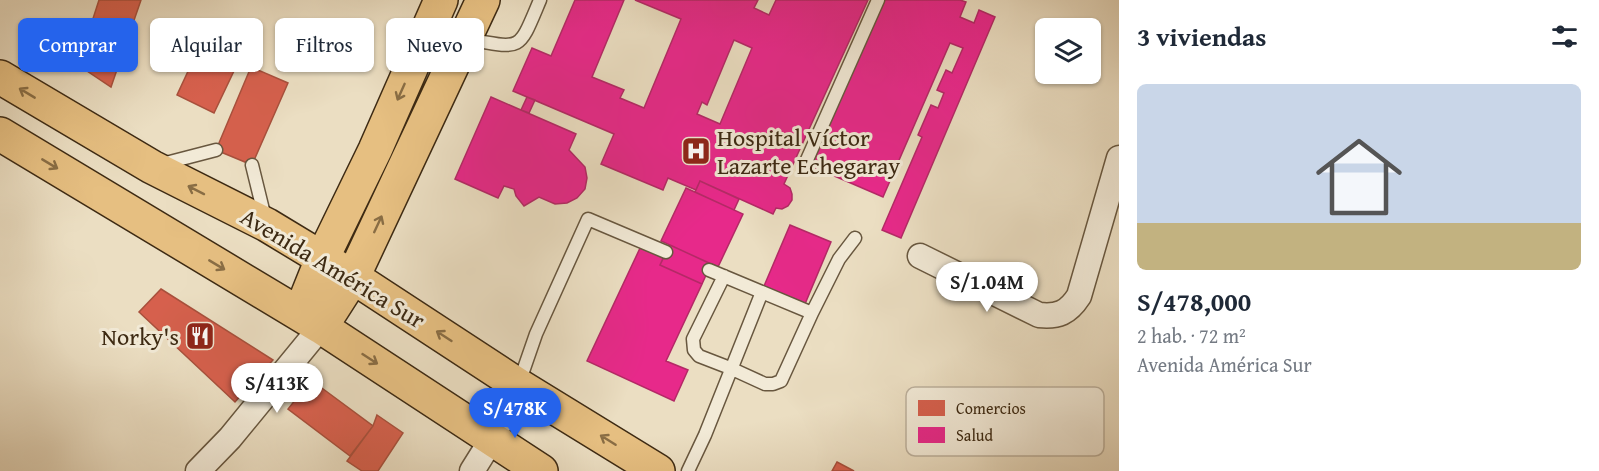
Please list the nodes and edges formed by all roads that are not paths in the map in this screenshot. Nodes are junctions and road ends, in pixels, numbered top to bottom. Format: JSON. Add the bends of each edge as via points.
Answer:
{"nodes":[{"id":1,"x":441,"y":0,"type":"edge"},
{"id":2,"x":483,"y":0,"type":"edge"},
{"id":3,"x":540,"y":0,"type":"edge"},
{"id":4,"x":878,"y":0,"type":"edge"},
{"id":5,"x":475,"y":18,"type":"edge"},
{"id":6,"x":484,"y":42,"type":"edge"},
{"id":7,"x":450,"y":72,"type":"edge"},
{"id":8,"x":0,"y":77,"type":"edge"},
{"id":9,"x":0,"y":134,"type":"edge"},
{"id":10,"x":216,"y":150,"type":"dead end"},
{"id":11,"x":1119,"y":158,"type":"edge"},
{"id":12,"x":806,"y":162,"type":"dead end"},
{"id":13,"x":252,"y":165,"type":"dead end"},
{"id":14,"x":152,"y":167,"type":"junction"},
{"id":15,"x":267,"y":225,"type":"junction"},
{"id":16,"x":855,"y":238,"type":"dead end"},
{"id":17,"x":666,"y":252,"type":"dead end"},
{"id":18,"x":920,"y":256,"type":"dead end"},
{"id":19,"x":322,"y":259,"type":"junction"},
{"id":20,"x":708,"y":270,"type":"dead end"},
{"id":21,"x":724,"y":276,"type":"junction"},
{"id":22,"x":353,"y":277,"type":"junction"},
{"id":23,"x":762,"y":292,"type":"junction"},
{"id":24,"x":812,"y":313,"type":"junction"},
{"id":25,"x":310,"y":321,"type":"junction"},
{"id":26,"x":730,"y":368,"type":"junction"},
{"id":27,"x":518,"y":385,"type":"junction"},
{"id":28,"x":492,"y":439,"type":"junction"},
{"id":29,"x":198,"y":471,"type":"edge"},
{"id":30,"x":472,"y":471,"type":"edge"},
{"id":31,"x":541,"y":471,"type":"edge"},
{"id":32,"x":658,"y":471,"type":"edge"},
{"id":33,"x":688,"y":471,"type":"edge"}],
"edges":[{"from":1,"to":19,"type":"main road","one_way":true},
{"from":2,"to":5,"type":"main road"},
{"from":3,"to":6,"type":"lane","via":[[524,38],[517,44]]},
{"from":4,"to":12,"type":"lane"},
{"from":22,"to":7,"type":"main road","one_way":true},
{"from":14,"to":8,"type":"main road","name":"Avenida América Sur","one_way":true},
{"from":9,"to":25,"type":"main road","one_way":true},
{"from":10,"to":14,"type":"lane"},
{"from":11,"to":18,"type":"street","via":[[1079,296],[1063,314],[1039,315]]},
{"from":13,"to":15,"type":"lane"},
{"from":15,"to":14,"type":"main road","name":"Avenida América Sur","one_way":true},
{"from":15,"to":19,"type":"main road","name":"Avenida América Sur"},
{"from":16,"to":24,"type":"lane"},
{"from":17,"to":27,"type":"lane","via":[[588,219],[536,334]]},
{"from":19,"to":22,"type":"main road","name":"Avenida América Sur"},
{"from":19,"to":25,"type":"main road"},
{"from":20,"to":21,"type":"lane"},
{"from":21,"to":23,"type":"lane"},
{"from":21,"to":26,"type":"lane","via":[[693,339],[699,356]]},
{"from":22,"to":25,"type":"main road"},
{"from":27,"to":22,"type":"main road","name":"Avenida América Sur","one_way":true},
{"from":23,"to":24,"type":"lane"},
{"from":23,"to":26,"type":"lane"},
{"from":24,"to":26,"type":"lane","via":[[781,381],[765,384]]},
{"from":25,"to":28,"type":"main road","one_way":true},
{"from":25,"to":29,"type":"street","via":[[230,438]]},
{"from":26,"to":33,"type":"lane"},
{"from":27,"to":28,"type":"street"},
{"from":32,"to":27,"type":"main road","name":"Avenida América Sur","one_way":true},
{"from":28,"to":30,"type":"street"},
{"from":28,"to":31,"type":"main road"}]}
